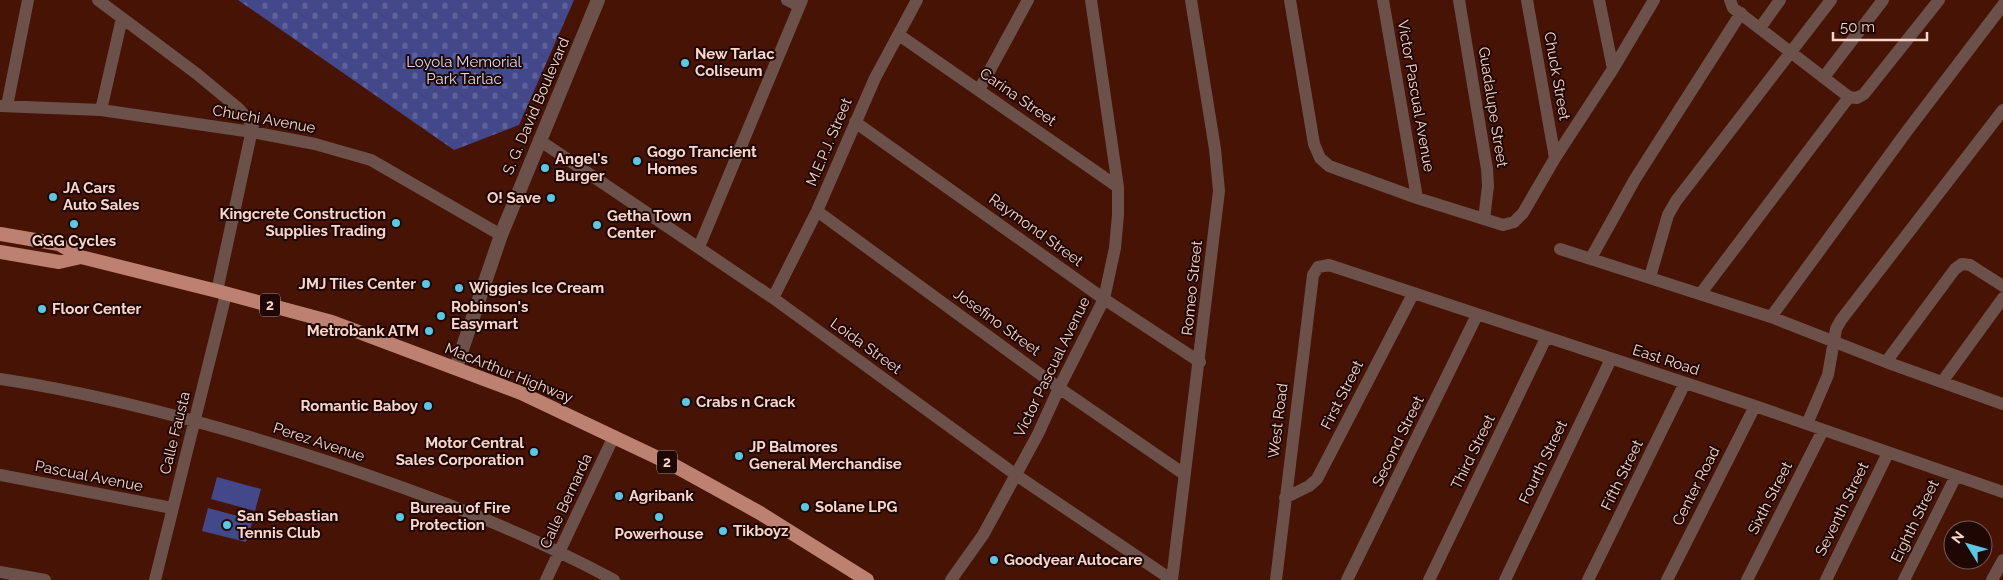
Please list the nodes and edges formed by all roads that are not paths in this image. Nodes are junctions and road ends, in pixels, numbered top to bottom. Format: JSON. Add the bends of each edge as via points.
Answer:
{"nodes":[{"id":1,"x":28,"y":0,"type":"edge"},
{"id":2,"x":98,"y":0,"type":"edge"},
{"id":3,"x":598,"y":0,"type":"edge"},
{"id":4,"x":917,"y":0,"type":"edge"},
{"id":5,"x":1028,"y":0,"type":"edge"},
{"id":6,"x":1091,"y":0,"type":"edge"},
{"id":7,"x":1191,"y":0,"type":"edge"},
{"id":8,"x":1290,"y":0,"type":"edge"},
{"id":9,"x":1383,"y":0,"type":"edge"},
{"id":10,"x":1459,"y":0,"type":"edge"},
{"id":11,"x":1527,"y":0,"type":"edge"},
{"id":12,"x":1599,"y":0,"type":"edge"},
{"id":13,"x":1654,"y":0,"type":"edge"},
{"id":14,"x":1730,"y":0,"type":"edge"},
{"id":15,"x":1780,"y":0,"type":"edge"},
{"id":16,"x":1831,"y":0,"type":"edge"},
{"id":17,"x":1883,"y":0,"type":"edge"},
{"id":18,"x":1938,"y":0,"type":"edge"},
{"id":19,"x":796,"y":2,"type":"edge"},
{"id":20,"x":2003,"y":6,"type":"edge"},
{"id":21,"x":1741,"y":13,"type":"junction"},
{"id":22,"x":122,"y":18,"type":"junction"},
{"id":23,"x":1760,"y":28,"type":"junction"},
{"id":24,"x":899,"y":34,"type":"junction"},
{"id":25,"x":1792,"y":53,"type":"junction"},
{"id":26,"x":1613,"y":69,"type":"junction"},
{"id":27,"x":1824,"y":77,"type":"junction"},
{"id":28,"x":979,"y":90,"type":"junction"},
{"id":29,"x":1849,"y":97,"type":"junction"},
{"id":30,"x":4,"y":106,"type":"edge"},
{"id":31,"x":101,"y":110,"type":"junction"},
{"id":32,"x":2003,"y":110,"type":"edge"},
{"id":33,"x":855,"y":122,"type":"junction"},
{"id":34,"x":252,"y":132,"type":"junction"},
{"id":35,"x":539,"y":140,"type":"junction"},
{"id":36,"x":1555,"y":158,"type":"junction"},
{"id":37,"x":1118,"y":187,"type":"junction"},
{"id":38,"x":1417,"y":198,"type":"junction"},
{"id":39,"x":817,"y":211,"type":"junction"},
{"id":40,"x":1484,"y":219,"type":"junction"},
{"id":41,"x":0,"y":234,"type":"edge"},
{"id":42,"x":501,"y":235,"type":"junction"},
{"id":43,"x":699,"y":247,"type":"junction"},
{"id":44,"x":1560,"y":249,"type":"dead end"},
{"id":45,"x":0,"y":252,"type":"edge"},
{"id":46,"x":81,"y":257,"type":"junction"},
{"id":47,"x":1591,"y":258,"type":"junction"},
{"id":48,"x":1318,"y":267,"type":"joint"},
{"id":49,"x":1650,"y":277,"type":"junction"},
{"id":50,"x":2003,"y":286,"type":"edge"},
{"id":51,"x":222,"y":292,"type":"junction"},
{"id":52,"x":1701,"y":293,"type":"junction"},
{"id":53,"x":1413,"y":294,"type":"junction"},
{"id":54,"x":773,"y":298,"type":"junction"},
{"id":55,"x":2003,"y":298,"type":"edge"},
{"id":56,"x":1104,"y":299,"type":"junction"},
{"id":57,"x":1477,"y":315,"type":"junction"},
{"id":58,"x":1771,"y":317,"type":"junction"},
{"id":59,"x":1546,"y":338,"type":"junction"},
{"id":60,"x":1833,"y":341,"type":"junction"},
{"id":61,"x":1611,"y":359,"type":"junction"},
{"id":62,"x":1200,"y":362,"type":"junction"},
{"id":63,"x":1886,"y":362,"type":"junction"},
{"id":64,"x":456,"y":367,"type":"junction"},
{"id":65,"x":0,"y":379,"type":"edge"},
{"id":66,"x":1942,"y":382,"type":"junction"},
{"id":67,"x":1686,"y":384,"type":"junction"},
{"id":68,"x":1059,"y":388,"type":"junction"},
{"id":69,"x":2001,"y":399,"type":"edge"},
{"id":70,"x":1754,"y":406,"type":"junction"},
{"id":71,"x":195,"y":420,"type":"junction"},
{"id":72,"x":1807,"y":424,"type":"junction"},
{"id":73,"x":1823,"y":430,"type":"junction"},
{"id":74,"x":614,"y":436,"type":"junction"},
{"id":75,"x":1888,"y":453,"type":"junction"},
{"id":76,"x":1184,"y":474,"type":"junction"},
{"id":77,"x":0,"y":475,"type":"edge"},
{"id":78,"x":1016,"y":475,"type":"junction"},
{"id":79,"x":1956,"y":476,"type":"junction"},
{"id":80,"x":2003,"y":492,"type":"edge"},
{"id":81,"x":1285,"y":498,"type":"junction"},
{"id":82,"x":172,"y":508,"type":"junction"},
{"id":83,"x":561,"y":551,"type":"junction"},
{"id":84,"x":2003,"y":560,"type":"edge"},
{"id":85,"x":0,"y":572,"type":"edge"},
{"id":86,"x":45,"y":580,"type":"edge"},
{"id":87,"x":155,"y":580,"type":"edge"},
{"id":88,"x":546,"y":580,"type":"edge"},
{"id":89,"x":614,"y":580,"type":"edge"},
{"id":90,"x":867,"y":580,"type":"edge"},
{"id":91,"x":951,"y":580,"type":"edge"},
{"id":92,"x":1172,"y":580,"type":"edge"},
{"id":93,"x":1276,"y":580,"type":"edge"},
{"id":94,"x":1347,"y":580,"type":"edge"},
{"id":95,"x":1429,"y":580,"type":"edge"},
{"id":96,"x":1505,"y":580,"type":"edge"},
{"id":97,"x":1588,"y":580,"type":"edge"},
{"id":98,"x":1667,"y":580,"type":"edge"},
{"id":99,"x":1747,"y":580,"type":"edge"},
{"id":100,"x":1826,"y":580,"type":"edge"},
{"id":101,"x":1904,"y":580,"type":"edge"},
{"id":102,"x":1992,"y":580,"type":"edge"}],
"edges":[{"from":1,"to":30,"type":"street"},
{"from":2,"to":22,"type":"street"},
{"from":3,"to":35,"type":"street","name":"S. G. David Boulevard"},
{"from":4,"to":24,"type":"street","name":"M.E.P.J. Street"},
{"from":5,"to":28,"type":"street"},
{"from":6,"to":37,"type":"street","name":"Victor Pascual Avenue"},
{"from":7,"to":62,"type":"street","name":"Romeo Street","via":[[1219,191]]},
{"from":8,"to":38,"type":"street","via":[[1314,144],[1320,158],[1329,166]]},
{"from":9,"to":38,"type":"street","name":"Victor Pascual Avenue"},
{"from":10,"to":40,"type":"street","name":"Guadalupe Street","via":[[1487,169]]},
{"from":11,"to":36,"type":"street","name":"Chuck Street"},
{"from":12,"to":26,"type":"street"},
{"from":13,"to":26,"type":"street"},
{"from":14,"to":21,"type":"street","via":[[1733,8]]},
{"from":15,"to":23,"type":"street"},
{"from":16,"to":25,"type":"street"},
{"from":17,"to":27,"type":"street"},
{"from":18,"to":29,"type":"street","via":[[1864,94],[1857,98]]},
{"from":19,"to":43,"type":"street"},
{"from":20,"to":58,"type":"street"},
{"from":21,"to":23,"type":"street"},
{"from":21,"to":47,"type":"street","via":[[1635,179]]},
{"from":22,"to":31,"type":"street"},
{"from":22,"to":34,"type":"street","via":[[238,108],[253,125]]},
{"from":23,"to":25,"type":"street"},
{"from":24,"to":28,"type":"street","name":"Carina Street"},
{"from":24,"to":33,"type":"street","name":"M.E.P.J. Street"},
{"from":25,"to":27,"type":"street"},
{"from":25,"to":49,"type":"street","via":[[1676,201],[1668,215]]},
{"from":26,"to":36,"type":"street"},
{"from":27,"to":29,"type":"street"},
{"from":28,"to":37,"type":"street","name":"Carina Street"},
{"from":29,"to":52,"type":"street"},
{"from":30,"to":31,"type":"street","name":"Chuchi Avenue"},
{"from":31,"to":34,"type":"street","name":"Chuchi Avenue"},
{"from":32,"to":60,"type":"street","via":[[1841,320]]},
{"from":33,"to":39,"type":"street","name":"M.E.P.J. Street"},
{"from":33,"to":56,"type":"street","name":"Raymond Street"},
{"from":34,"to":42,"type":"street","name":"Chuchi Avenue","via":[[315,144],[370,160]]},
{"from":34,"to":51,"type":"street","name":"Calle Fausta"},
{"from":35,"to":42,"type":"street","name":"S. G. David Boulevard"},
{"from":35,"to":43,"type":"street","name":"Loida Street"},
{"from":36,"to":40,"type":"street","via":[[1524,213],[1514,222],[1503,225]]},
{"from":37,"to":56,"type":"street","name":"Victor Pascual Avenue","via":[[1115,248]]},
{"from":38,"to":40,"type":"street"},
{"from":39,"to":54,"type":"street","name":"M.E.P.J. Street"},
{"from":39,"to":68,"type":"street","name":"Josefino Street"},
{"from":41,"to":46,"type":"highway","name":"MacArthur Highway","number":"2","via":[[59,244]]},
{"from":42,"to":64,"type":"street","name":"S. G. David Boulevard"},
{"from":43,"to":54,"type":"street","name":"Loida Street"},
{"from":44,"to":47,"type":"street"},
{"from":45,"to":46,"type":"highway","name":"MacArthur Highway","number":"2","via":[[59,262]]},
{"from":46,"to":51,"type":"highway","name":"MacArthur Highway","number":"2"},
{"from":47,"to":49,"type":"street"},
{"from":48,"to":53,"type":"street","name":"East Road","via":[[1329,265]]},
{"from":48,"to":81,"type":"street","name":"West Road","via":[[1313,275]]},
{"from":49,"to":52,"type":"street"},
{"from":50,"to":63,"type":"street","via":[[1970,265],[1962,264]]},
{"from":51,"to":64,"type":"highway","name":"MacArthur Highway","number":"2","via":[[332,322]]},
{"from":51,"to":71,"type":"street","name":"Calle Fausta"},
{"from":52,"to":58,"type":"street"},
{"from":53,"to":57,"type":"street","name":"East Road"},
{"from":53,"to":81,"type":"street","name":"First Street","via":[[1316,479]]},
{"from":54,"to":78,"type":"street","name":"Loida Street"},
{"from":55,"to":66,"type":"street"},
{"from":56,"to":62,"type":"street","name":"Raymond Street"},
{"from":56,"to":68,"type":"street","name":"Victor Pascual Avenue"},
{"from":57,"to":59,"type":"street","name":"East Road"},
{"from":57,"to":94,"type":"street","name":"Second Street"},
{"from":58,"to":60,"type":"street"},
{"from":59,"to":61,"type":"street","name":"East Road"},
{"from":59,"to":95,"type":"street","name":"Third Street"},
{"from":60,"to":63,"type":"street"},
{"from":60,"to":72,"type":"street","via":[[1828,375]]},
{"from":61,"to":67,"type":"street","name":"East Road"},
{"from":61,"to":96,"type":"street","name":"Fourth Street"},
{"from":62,"to":76,"type":"street","name":"Romeo Street"},
{"from":63,"to":66,"type":"street"},
{"from":64,"to":74,"type":"highway","name":"MacArthur Highway","number":"2"},
{"from":65,"to":71,"type":"street","name":"Perez Avenue"},
{"from":66,"to":69,"type":"street"},
{"from":67,"to":70,"type":"street","name":"East Road"},
{"from":67,"to":97,"type":"street","name":"Fifth Street"},
{"from":68,"to":76,"type":"street","name":"Josefino Street"},
{"from":68,"to":78,"type":"street","name":"Victor Pascual Avenue"},
{"from":70,"to":72,"type":"street","name":"East Road"},
{"from":70,"to":98,"type":"street","name":"Center Road"},
{"from":71,"to":82,"type":"street","name":"Calle Fausta"},
{"from":71,"to":83,"type":"street","name":"Perez Avenue","via":[[403,486]]},
{"from":72,"to":73,"type":"street","name":"East Road"},
{"from":73,"to":75,"type":"street","name":"East Road"},
{"from":73,"to":99,"type":"street","name":"Sixth Street"},
{"from":74,"to":83,"type":"street","name":"Calle Bernarda"},
{"from":74,"to":90,"type":"highway","name":"MacArthur Highway","number":"2","via":[[760,513]]},
{"from":75,"to":79,"type":"street","name":"East Road"},
{"from":75,"to":100,"type":"street","name":"Seventh Street"},
{"from":76,"to":92,"type":"street","name":"Romeo Street"},
{"from":77,"to":82,"type":"street","name":"Pascual Avenue"},
{"from":78,"to":91,"type":"street","name":"Victor Pascual Avenue","via":[[983,535]]},
{"from":78,"to":92,"type":"street","name":"Loida Street"},
{"from":79,"to":80,"type":"street","name":"East Road"},
{"from":79,"to":101,"type":"street","name":"Eighth Street"},
{"from":81,"to":93,"type":"street","name":"West Road"},
{"from":82,"to":87,"type":"street","name":"Calle Fausta"},
{"from":83,"to":88,"type":"street","name":"Calle Bernarda"},
{"from":83,"to":89,"type":"street","name":"Perez Avenue"},
{"from":84,"to":102,"type":"street"},
{"from":85,"to":86,"type":"street"}]}
